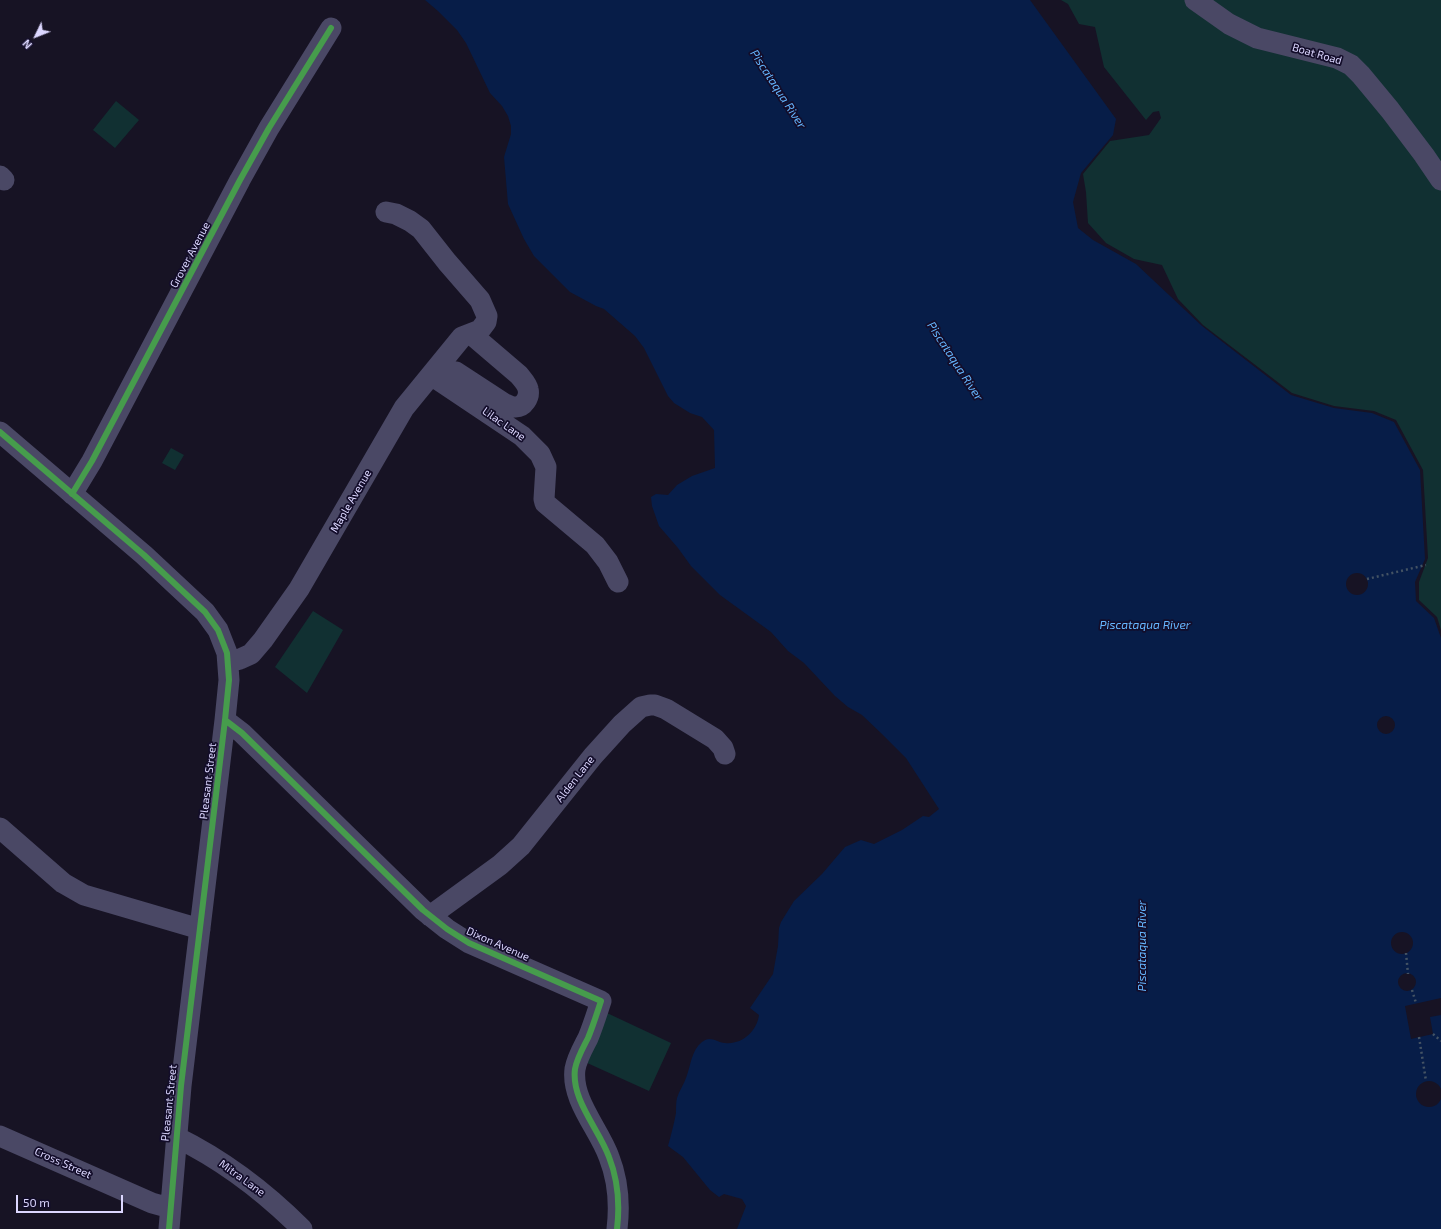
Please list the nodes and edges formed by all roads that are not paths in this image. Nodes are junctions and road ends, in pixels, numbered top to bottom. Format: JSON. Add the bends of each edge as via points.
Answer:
{"nodes":[{"id":1,"x":1195,"y":0,"type":"edge"},
{"id":2,"x":331,"y":28,"type":"dead end"},
{"id":3,"x":1441,"y":180,"type":"edge"},
{"id":4,"x":386,"y":212,"type":"dead end"},
{"id":5,"x":470,"y":334,"type":"junction"},
{"id":6,"x":434,"y":371,"type":"junction"},
{"id":7,"x":0,"y":432,"type":"edge"},
{"id":8,"x":72,"y":494,"type":"junction"},
{"id":9,"x":618,"y":582,"type":"dead end"},
{"id":10,"x":228,"y":662,"type":"junction"},
{"id":11,"x":225,"y":720,"type":"junction"},
{"id":12,"x":725,"y":754,"type":"dead end"},
{"id":13,"x":0,"y":828,"type":"edge"},
{"id":14,"x":430,"y":916,"type":"junction"},
{"id":15,"x":200,"y":929,"type":"junction"},
{"id":16,"x":0,"y":1136,"type":"edge"},
{"id":17,"x":176,"y":1137,"type":"junction"},
{"id":18,"x":170,"y":1208,"type":"junction"},
{"id":19,"x":169,"y":1229,"type":"edge"},
{"id":20,"x":302,"y":1229,"type":"edge"},
{"id":21,"x":617,"y":1229,"type":"edge"}],
"edges":[{"from":1,"to":3,"type":"street","name":"Boat Road","via":[[1229,24],[1256,38],[1337,58],[1350,64],[1390,110]]},
{"from":2,"to":8,"type":"street","name":"Grover Avenue","via":[[240,180],[92,461]]},
{"from":4,"to":5,"type":"street","name":"Maple Avenue","via":[[396,214],[421,229],[480,300],[485,308],[486,322],[480,330]]},
{"from":5,"to":6,"type":"street","name":"Maple Avenue","via":[[462,337]]},
{"from":5,"to":6,"type":"street","via":[[519,375],[528,390],[528,397],[524,403],[514,408],[456,372]]},
{"from":6,"to":9,"type":"street","name":"Lilac Lane","via":[[522,436],[540,454],[546,467],[545,503],[595,545],[605,557]]},
{"from":6,"to":10,"type":"street","name":"Maple Avenue","via":[[404,408],[299,589],[281,615],[251,654]]},
{"from":7,"to":8,"type":"street","name":"Pleasant Street"},
{"from":8,"to":10,"type":"street","name":"Pleasant Street","via":[[205,612],[221,638]]},
{"from":10,"to":11,"type":"street","name":"Pleasant Street"},
{"from":11,"to":14,"type":"street","name":"Dixon Avenue","via":[[281,770]]},
{"from":11,"to":15,"type":"street","name":"Pleasant Street"},
{"from":12,"to":14,"type":"street","name":"Alden Lane","via":[[715,739],[666,709],[646,705],[622,724],[593,756],[521,846],[500,865]]},
{"from":13,"to":15,"type":"street","via":[[74,890]]},
{"from":14,"to":21,"type":"street","name":"Dixon Avenue","via":[[469,943],[601,1001],[575,1070],[581,1102],[609,1156],[619,1197]]},
{"from":15,"to":17,"type":"street","name":"Pleasant Street"},
{"from":16,"to":18,"type":"street","name":"Cross Street","via":[[152,1203]]},
{"from":17,"to":18,"type":"street","name":"Pleasant Street"},
{"from":17,"to":20,"type":"street","name":"Mitra Lane","via":[[216,1159],[268,1196]]},
{"from":18,"to":19,"type":"street","name":"Pleasant Street"}]}
